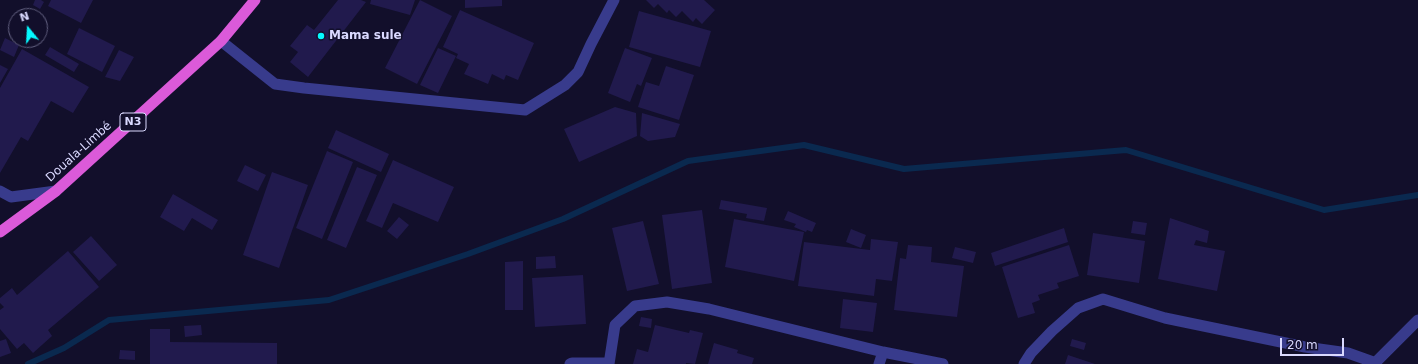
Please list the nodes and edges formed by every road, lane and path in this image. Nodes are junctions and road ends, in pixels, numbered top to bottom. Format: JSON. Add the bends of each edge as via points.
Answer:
{"nodes":[{"id":1,"x":255,"y":0,"type":"edge"},
{"id":2,"x":614,"y":0,"type":"edge"},
{"id":3,"x":221,"y":41,"type":"junction"},
{"id":4,"x":0,"y":191,"type":"edge"},
{"id":5,"x":56,"y":191,"type":"junction"},
{"id":6,"x":0,"y":232,"type":"edge"},
{"id":7,"x":1418,"y":320,"type":"edge"},
{"id":8,"x":883,"y":352,"type":"junction"},
{"id":9,"x":609,"y":363,"type":"edge"},
{"id":10,"x":570,"y":364,"type":"edge"},
{"id":11,"x":879,"y":364,"type":"edge"},
{"id":12,"x":943,"y":364,"type":"edge"},
{"id":13,"x":1024,"y":364,"type":"edge"},
{"id":14,"x":1375,"y":364,"type":"edge"}],
"edges":[{"from":1,"to":3,"type":"highway","name":"Douala-Limbé","number":"N3"},
{"from":2,"to":3,"type":"street","via":[[578,72],[565,85],[525,110],[275,84]]},
{"from":3,"to":5,"type":"highway","name":"Douala-Limbé","number":"N3"},
{"from":4,"to":5,"type":"street","via":[[11,197]]},
{"from":5,"to":6,"type":"highway","name":"Douala-Limbé","number":"N3"},
{"from":7,"to":14,"type":"street"},
{"from":8,"to":9,"type":"street","via":[[709,309],[667,302],[635,306],[616,325]]},
{"from":8,"to":11,"type":"street"},
{"from":8,"to":12,"type":"street"},
{"from":9,"to":10,"type":"street"},
{"from":13,"to":14,"type":"street","via":[[1052,331],[1078,308],[1103,298],[1165,318],[1305,347],[1348,353]]}]}
